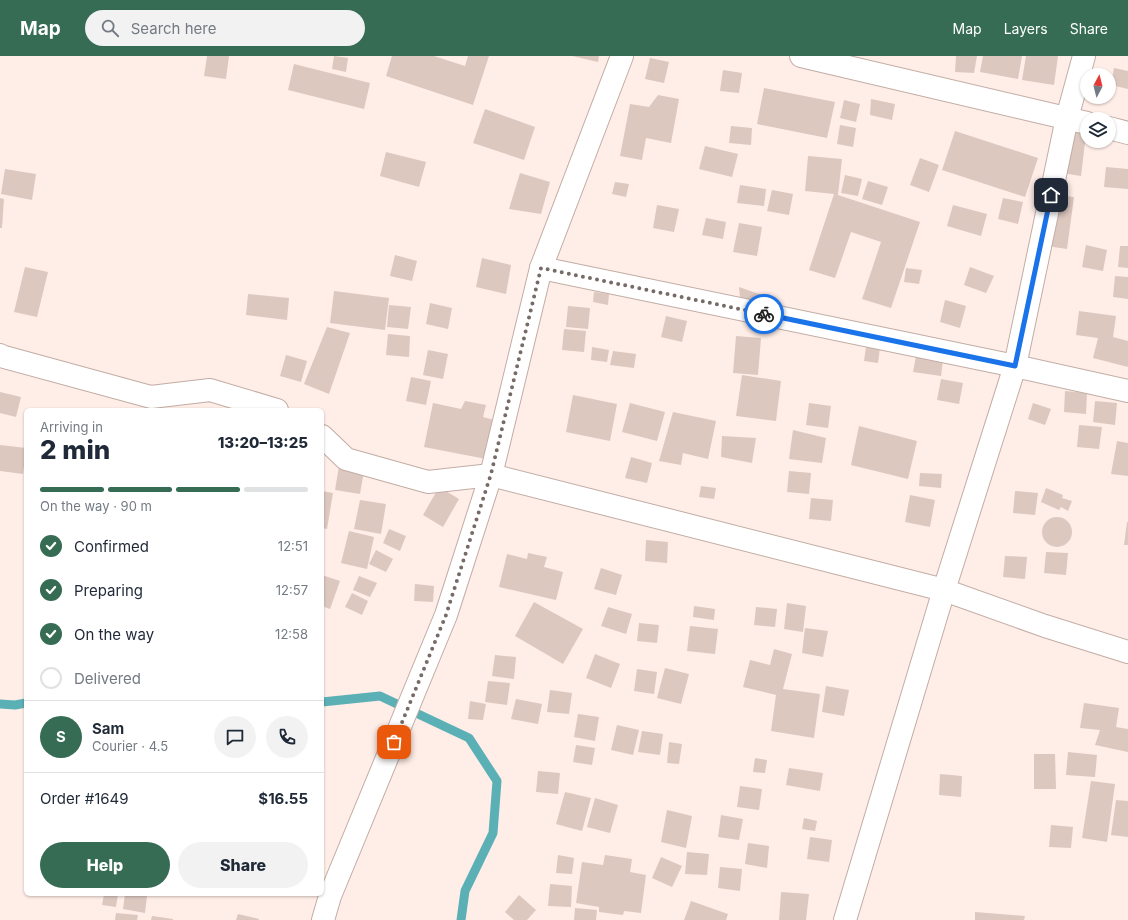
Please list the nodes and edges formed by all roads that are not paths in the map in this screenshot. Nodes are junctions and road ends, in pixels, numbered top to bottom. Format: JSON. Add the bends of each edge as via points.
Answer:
{"nodes":[{"id":1,"x":622,"y":56,"type":"edge"},
{"id":2,"x":801,"y":56,"type":"edge"},
{"id":3,"x":1084,"y":56,"type":"edge"},
{"id":4,"x":1077,"y":120,"type":"edge"},
{"id":5,"x":1116,"y":130,"type":"edge"},
{"id":6,"x":1128,"y":133,"type":"edge"},
{"id":7,"x":541,"y":268,"type":"junction"},
{"id":8,"x":0,"y":355,"type":"edge"},
{"id":9,"x":1015,"y":366,"type":"junction"},
{"id":10,"x":1128,"y":391,"type":"edge"},
{"id":11,"x":270,"y":408,"type":"edge"},
{"id":12,"x":324,"y":438,"type":"edge"},
{"id":13,"x":491,"y":474,"type":"junction"},
{"id":14,"x":944,"y":590,"type":"junction"},
{"id":15,"x":1128,"y":652,"type":"edge"},
{"id":16,"x":323,"y":920,"type":"edge"},
{"id":17,"x":845,"y":920,"type":"edge"}],
"edges":[{"from":1,"to":7,"type":"street"},
{"from":2,"to":4,"type":"street"},
{"from":3,"to":4,"type":"street"},
{"from":4,"to":9,"type":"street"},
{"from":5,"to":6,"type":"street"},
{"from":7,"to":9,"type":"street"},
{"from":7,"to":13,"type":"street"},
{"from":8,"to":11,"type":"street","via":[[151,397],[210,390]]},
{"from":9,"to":10,"type":"street"},
{"from":9,"to":14,"type":"street"},
{"from":12,"to":13,"type":"street","via":[[346,459],[428,482]]},
{"from":13,"to":14,"type":"street"},
{"from":13,"to":16,"type":"street","via":[[446,615],[330,896]]},
{"from":14,"to":15,"type":"street"},
{"from":14,"to":17,"type":"street"}]}
